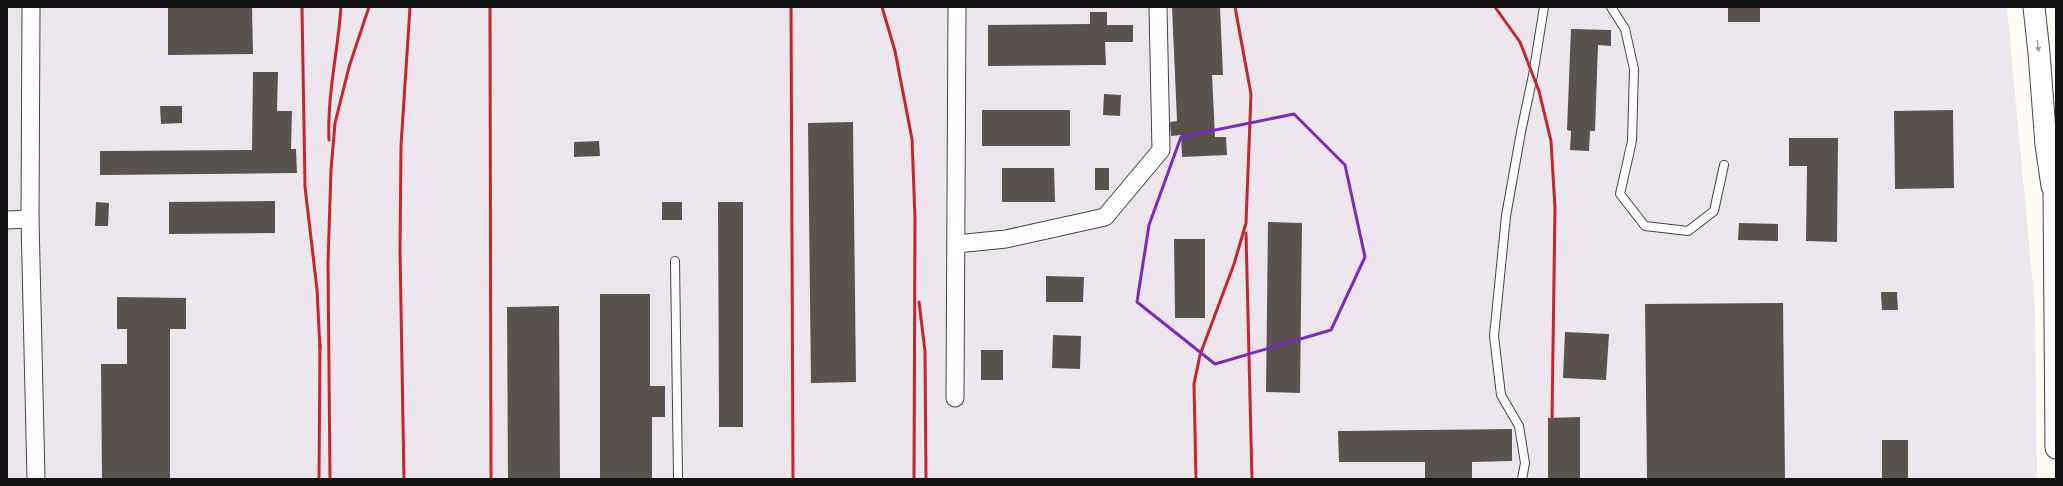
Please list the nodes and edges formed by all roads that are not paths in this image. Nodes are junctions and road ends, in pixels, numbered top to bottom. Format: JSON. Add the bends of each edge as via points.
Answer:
{"nodes":[{"id":1,"x":31,"y":7,"type":"edge"},
{"id":2,"x":957,"y":7,"type":"edge"},
{"id":3,"x":1158,"y":7,"type":"edge"},
{"id":4,"x":1544,"y":7,"type":"edge"},
{"id":5,"x":1611,"y":7,"type":"edge"},
{"id":6,"x":2034,"y":7,"type":"edge"},
{"id":7,"x":1724,"y":165,"type":"dead end"},
{"id":8,"x":2056,"y":170,"type":"edge"},
{"id":9,"x":2054,"y":193,"type":"junction"},
{"id":10,"x":30,"y":219,"type":"junction"},
{"id":11,"x":7,"y":220,"type":"edge"},
{"id":12,"x":956,"y":244,"type":"junction"},
{"id":13,"x":675,"y":261,"type":"dead end"},
{"id":14,"x":956,"y":398,"type":"dead end"},
{"id":15,"x":2056,"y":448,"type":"edge"},
{"id":16,"x":36,"y":479,"type":"edge"},
{"id":17,"x":678,"y":479,"type":"edge"},
{"id":18,"x":1522,"y":479,"type":"edge"}],
"edges":[{"from":1,"to":10,"type":"street"},
{"from":2,"to":12,"type":"street"},
{"from":3,"to":12,"type":"street","via":[[1161,150],[1105,217],[1006,238]]},
{"from":4,"to":18,"type":"lane","via":[[1506,216],[1494,336],[1501,395],[1519,426],[1525,463]]},
{"from":5,"to":7,"type":"lane","via":[[1625,29],[1634,69],[1632,142],[1620,194],[1645,226],[1688,231],[1714,211]]},
{"from":6,"to":9,"type":"street","one_way":true,"via":[[2046,145]]},
{"from":8,"to":9,"type":"street"},
{"from":9,"to":15,"type":"street"},
{"from":10,"to":11,"type":"street"},
{"from":10,"to":16,"type":"street"},
{"from":12,"to":14,"type":"street"},
{"from":13,"to":17,"type":"lane"}]}
